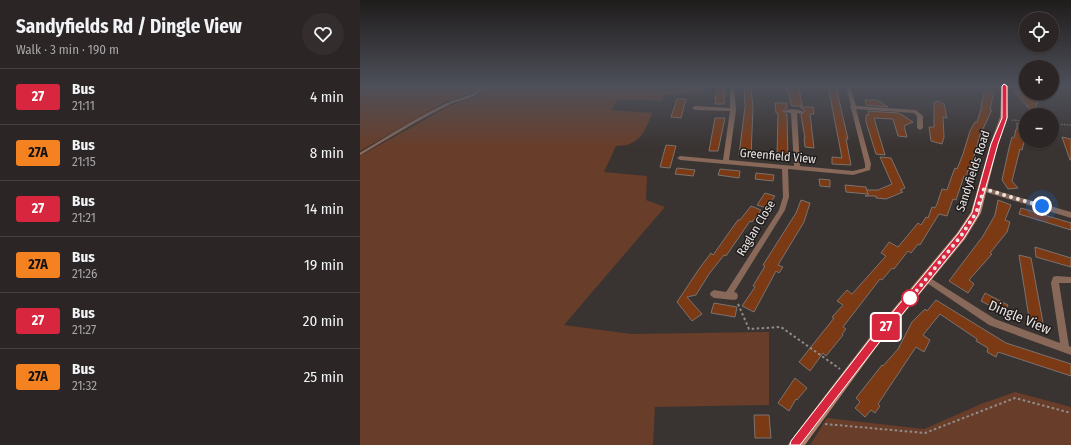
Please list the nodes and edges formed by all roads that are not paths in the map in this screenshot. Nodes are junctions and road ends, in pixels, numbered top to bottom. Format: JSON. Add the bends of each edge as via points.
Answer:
{"nodes":[{"id":1,"x":442,"y":107,"type":"edge"},
{"id":2,"x":733,"y":107,"type":"edge"},
{"id":3,"x":852,"y":107,"type":"joint"},
{"id":4,"x":1004,"y":107,"type":"edge"},
{"id":5,"x":695,"y":108,"type":"dead end"},
{"id":6,"x":733,"y":110,"type":"junction"},
{"id":7,"x":787,"y":111,"type":"dead end"},
{"id":8,"x":794,"y":112,"type":"junction"},
{"id":9,"x":801,"y":112,"type":"dead end"},
{"id":10,"x":920,"y":128,"type":"dead end"},
{"id":11,"x":360,"y":154,"type":"edge"},
{"id":12,"x":680,"y":158,"type":"dead end"},
{"id":13,"x":726,"y":162,"type":"junction"},
{"id":14,"x":785,"y":167,"type":"junction"},
{"id":15,"x":797,"y":168,"type":"junction"},
{"id":16,"x":984,"y":189,"type":"junction"},
{"id":17,"x":1071,"y":215,"type":"edge"},
{"id":18,"x":927,"y":279,"type":"junction"},
{"id":19,"x":1071,"y":280,"type":"edge"},
{"id":20,"x":714,"y":294,"type":"dead end"},
{"id":21,"x":1068,"y":350,"type":"edge"},
{"id":22,"x":796,"y":445,"type":"edge"}],
"edges":[{"from":1,"to":11,"type":"lane"},
{"from":2,"to":6,"type":"street"},
{"from":3,"to":10,"type":"street","via":[[916,112],[920,116]]},
{"from":3,"to":15,"type":"street","name":"Greenfield View","via":[[868,169],[853,173]]},
{"from":4,"to":16,"type":"street","name":"Sandyfields Road","via":[[1004,118],[994,144]]},
{"from":5,"to":6,"type":"street"},
{"from":6,"to":13,"type":"street"},
{"from":7,"to":8,"type":"street"},
{"from":8,"to":9,"type":"street"},
{"from":8,"to":15,"type":"street"},
{"from":12,"to":13,"type":"street","name":"Greenfield View","via":[[689,156]]},
{"from":13,"to":14,"type":"street","name":"Greenfield View"},
{"from":14,"to":15,"type":"street","name":"Greenfield View"},
{"from":14,"to":20,"type":"street","name":"Raglan Close","via":[[786,197],[782,210],[731,296]]},
{"from":16,"to":17,"type":"street"},
{"from":16,"to":18,"type":"street","name":"Sandyfields Road","via":[[976,213]]},
{"from":18,"to":21,"type":"street","name":"Dingle View","via":[[992,322]]},
{"from":18,"to":22,"type":"street","name":"Sandyfields Road","via":[[848,375]]},
{"from":19,"to":21,"type":"street","name":"Dingle View","via":[[1056,279],[1055,283]]}]}
